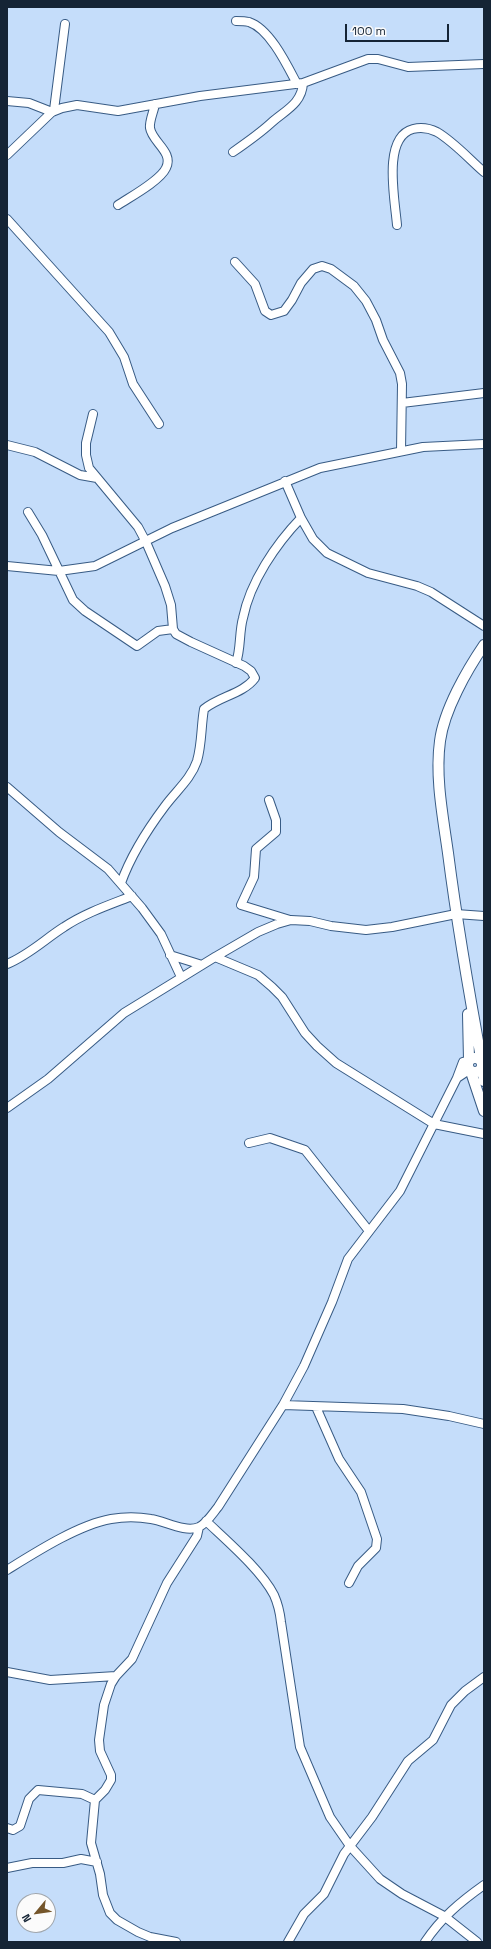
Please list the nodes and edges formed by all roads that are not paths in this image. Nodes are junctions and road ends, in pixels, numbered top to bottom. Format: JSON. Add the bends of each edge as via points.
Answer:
{"nodes":[{"id":1,"x":236,"y":21,"type":"dead end"},
{"id":2,"x":64,"y":24,"type":"dead end"},
{"id":3,"x":484,"y":64,"type":"edge"},
{"id":4,"x":300,"y":84,"type":"junction"},
{"id":5,"x":7,"y":101,"type":"edge"},
{"id":6,"x":155,"y":104,"type":"junction"},
{"id":7,"x":53,"y":111,"type":"junction"},
{"id":8,"x":233,"y":152,"type":"dead end"},
{"id":9,"x":7,"y":155,"type":"edge"},
{"id":10,"x":484,"y":172,"type":"edge"},
{"id":11,"x":118,"y":205,"type":"dead end"},
{"id":12,"x":7,"y":219,"type":"edge"},
{"id":13,"x":397,"y":224,"type":"dead end"},
{"id":14,"x":235,"y":262,"type":"dead end"},
{"id":15,"x":484,"y":393,"type":"edge"},
{"id":16,"x":402,"y":403,"type":"junction"},
{"id":17,"x":93,"y":414,"type":"dead end"},
{"id":18,"x":159,"y":424,"type":"dead end"},
{"id":19,"x":484,"y":444,"type":"edge"},
{"id":20,"x":7,"y":446,"type":"edge"},
{"id":21,"x":401,"y":451,"type":"junction"},
{"id":22,"x":97,"y":478,"type":"junction"},
{"id":23,"x":285,"y":481,"type":"junction"},
{"id":24,"x":28,"y":512,"type":"dead end"},
{"id":25,"x":301,"y":518,"type":"junction"},
{"id":26,"x":146,"y":542,"type":"junction"},
{"id":27,"x":7,"y":566,"type":"edge"},
{"id":28,"x":59,"y":571,"type":"junction"},
{"id":29,"x":484,"y":626,"type":"edge"},
{"id":30,"x":173,"y":629,"type":"junction"},
{"id":31,"x":484,"y":645,"type":"edge"},
{"id":32,"x":236,"y":663,"type":"junction"},
{"id":33,"x":7,"y":788,"type":"edge"},
{"id":34,"x":269,"y":800,"type":"dead end"},
{"id":35,"x":120,"y":883,"type":"junction"},
{"id":36,"x":132,"y":896,"type":"junction"},
{"id":37,"x":456,"y":914,"type":"junction"},
{"id":38,"x":484,"y":916,"type":"edge"},
{"id":39,"x":291,"y":920,"type":"junction"},
{"id":40,"x":170,"y":955,"type":"junction"},
{"id":41,"x":215,"y":957,"type":"junction"},
{"id":42,"x":7,"y":964,"type":"edge"},
{"id":43,"x":202,"y":965,"type":"junction"},
{"id":44,"x":181,"y":977,"type":"junction"},
{"id":45,"x":468,"y":986,"type":"junction"},
{"id":46,"x":482,"y":1064,"type":"junction"},
{"id":47,"x":469,"y":1066,"type":"junction"},
{"id":48,"x":484,"y":1081,"type":"edge"},
{"id":49,"x":7,"y":1108,"type":"edge"},
{"id":50,"x":484,"y":1111,"type":"edge"},
{"id":51,"x":434,"y":1124,"type":"junction"},
{"id":52,"x":484,"y":1134,"type":"edge"},
{"id":53,"x":249,"y":1142,"type":"dead end"},
{"id":54,"x":369,"y":1231,"type":"junction"},
{"id":55,"x":283,"y":1405,"type":"junction"},
{"id":56,"x":316,"y":1407,"type":"junction"},
{"id":57,"x":484,"y":1424,"type":"edge"},
{"id":58,"x":203,"y":1524,"type":"junction"},
{"id":59,"x":7,"y":1570,"type":"edge"},
{"id":60,"x":349,"y":1584,"type":"dead end"},
{"id":61,"x":7,"y":1672,"type":"edge"},
{"id":62,"x":116,"y":1676,"type":"junction"},
{"id":63,"x":484,"y":1677,"type":"edge"},
{"id":64,"x":95,"y":1800,"type":"junction"},
{"id":65,"x":7,"y":1828,"type":"edge"},
{"id":66,"x":350,"y":1846,"type":"junction"},
{"id":67,"x":97,"y":1862,"type":"junction"},
{"id":68,"x":7,"y":1868,"type":"edge"},
{"id":69,"x":484,"y":1885,"type":"edge"},
{"id":70,"x":444,"y":1916,"type":"junction"},
{"id":71,"x":176,"y":1942,"type":"edge"},
{"id":72,"x":288,"y":1942,"type":"edge"},
{"id":73,"x":425,"y":1942,"type":"edge"},
{"id":74,"x":477,"y":1942,"type":"edge"}],
"edges":[{"from":1,"to":4,"type":"street","via":[[249,22],[267,36]]},
{"from":2,"to":7,"type":"street"},
{"from":3,"to":4,"type":"street","via":[[408,67],[368,59]]},
{"from":4,"to":6,"type":"street"},
{"from":4,"to":8,"type":"street","via":[[303,91],[298,101]]},
{"from":5,"to":7,"type":"street","via":[[29,103]]},
{"from":6,"to":7,"type":"street","via":[[118,111],[77,105]]},
{"from":6,"to":11,"type":"street","via":[[150,126],[152,135],[166,154],[166,169],[159,177]]},
{"from":7,"to":9,"type":"street"},
{"from":10,"to":13,"type":"street","via":[[437,132],[419,127],[401,135],[393,154]]},
{"from":12,"to":18,"type":"street","via":[[109,332],[124,357],[133,384]]},
{"from":14,"to":16,"type":"street","via":[[255,284],[265,311],[271,315],[284,310],[313,269],[322,266],[331,269],[354,286],[366,301],[400,373]]},
{"from":15,"to":16,"type":"street"},
{"from":16,"to":21,"type":"street"},
{"from":17,"to":22,"type":"street","via":[[86,443],[86,455],[89,468]]},
{"from":19,"to":21,"type":"street","via":[[423,447]]},
{"from":20,"to":22,"type":"street","via":[[35,452],[80,475]]},
{"from":21,"to":23,"type":"street","via":[[320,468]]},
{"from":22,"to":26,"type":"street","via":[[138,527]]},
{"from":23,"to":25,"type":"street"},
{"from":23,"to":26,"type":"street","via":[[172,528]]},
{"from":24,"to":28,"type":"street"},
{"from":25,"to":29,"type":"street","via":[[313,539],[327,553],[368,573],[431,592]]},
{"from":25,"to":32,"type":"street","via":[[281,539],[253,587],[243,616]]},
{"from":26,"to":28,"type":"street","via":[[95,566]]},
{"from":26,"to":30,"type":"street","via":[[165,586]]},
{"from":27,"to":28,"type":"street"},
{"from":28,"to":30,"type":"street","via":[[74,600],[85,611],[133,644],[139,645],[158,631]]},
{"from":30,"to":32,"type":"street","via":[[176,634]]},
{"from":31,"to":37,"type":"main road","via":[[452,703],[440,741],[441,797]]},
{"from":32,"to":35,"type":"street","via":[[251,671],[255,678],[249,686],[204,709],[197,762],[187,780],[166,804],[144,836]]},
{"from":33,"to":35,"type":"street","via":[[108,869]]},
{"from":34,"to":39,"type":"street","via":[[276,820],[276,832],[256,849],[254,877],[241,905]]},
{"from":35,"to":36,"type":"street"},
{"from":36,"to":40,"type":"street","via":[[161,934]]},
{"from":36,"to":42,"type":"street","via":[[64,927],[35,949]]},
{"from":37,"to":38,"type":"street"},
{"from":37,"to":39,"type":"street","via":[[366,930]]},
{"from":37,"to":45,"type":"main road"},
{"from":39,"to":41,"type":"street","via":[[258,932]]},
{"from":40,"to":43,"type":"street"},
{"from":40,"to":44,"type":"street"},
{"from":41,"to":43,"type":"street"},
{"from":41,"to":51,"type":"street","via":[[258,975],[282,998],[296,1021],[317,1046],[336,1063]]},
{"from":43,"to":44,"type":"street"},
{"from":44,"to":49,"type":"street","via":[[124,1013],[48,1079]]},
{"from":45,"to":46,"type":"main road"},
{"from":45,"to":47,"type":"main road"},
{"from":46,"to":47,"type":"main road","via":[[475,1058]]},
{"from":46,"to":48,"type":"main road"},
{"from":47,"to":50,"type":"main road"},
{"from":47,"to":51,"type":"street","via":[[462,1062],[457,1078]]},
{"from":51,"to":52,"type":"street"},
{"from":51,"to":54,"type":"street","via":[[400,1191]]},
{"from":53,"to":54,"type":"street","via":[[270,1138],[305,1150]]},
{"from":54,"to":55,"type":"street","via":[[348,1259],[304,1366]]},
{"from":55,"to":56,"type":"street"},
{"from":55,"to":58,"type":"street","via":[[218,1507]]},
{"from":56,"to":57,"type":"street","via":[[403,1409]]},
{"from":56,"to":60,"type":"street","via":[[339,1459],[361,1492],[377,1538],[376,1548],[358,1566]]},
{"from":58,"to":59,"type":"street","via":[[192,1528],[151,1519],[111,1519],[36,1552]]},
{"from":58,"to":62,"type":"street","via":[[167,1583],[132,1659]]},
{"from":58,"to":66,"type":"street","via":[[244,1558],[273,1594],[280,1615],[300,1747],[330,1817]]},
{"from":61,"to":62,"type":"street","via":[[50,1680]]},
{"from":62,"to":64,"type":"street","via":[[104,1705],[99,1740],[110,1780]]},
{"from":63,"to":66,"type":"street","via":[[451,1705],[433,1740],[408,1761]]},
{"from":64,"to":65,"type":"street","via":[[82,1794],[38,1790],[29,1799],[20,1826],[13,1830]]},
{"from":64,"to":67,"type":"street","via":[[91,1843]]},
{"from":66,"to":70,"type":"street","via":[[372,1871],[390,1886]]},
{"from":66,"to":72,"type":"street","via":[[338,1863],[324,1894],[304,1914]]},
{"from":67,"to":68,"type":"street","via":[[81,1859]]},
{"from":67,"to":71,"type":"street","via":[[106,1906],[116,1920],[150,1937]]},
{"from":69,"to":70,"type":"street"},
{"from":70,"to":73,"type":"street"},
{"from":70,"to":74,"type":"street"}]}
